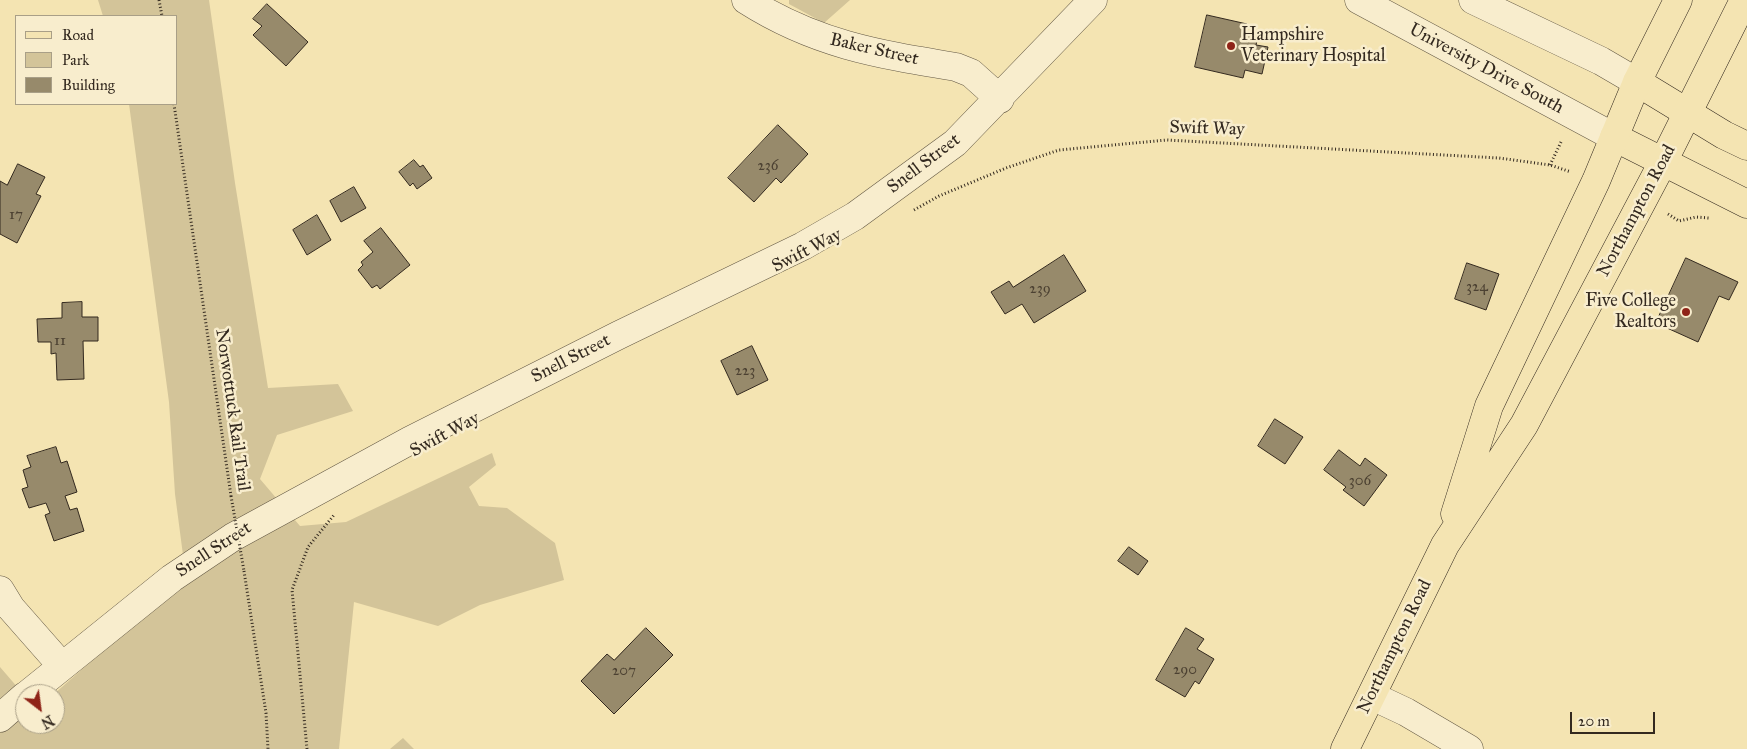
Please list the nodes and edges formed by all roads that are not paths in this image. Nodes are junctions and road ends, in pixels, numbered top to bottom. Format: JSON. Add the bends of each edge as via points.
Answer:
{"nodes":[{"id":1,"x":746,"y":0,"type":"edge"},
{"id":2,"x":1093,"y":0,"type":"edge"},
{"id":3,"x":1359,"y":0,"type":"edge"},
{"id":4,"x":1473,"y":0,"type":"edge"},
{"id":5,"x":1678,"y":0,"type":"edge"},
{"id":6,"x":1744,"y":0,"type":"edge"},
{"id":7,"x":1637,"y":82,"type":"junction"},
{"id":8,"x":1000,"y":99,"type":"junction"},
{"id":9,"x":1688,"y":113,"type":"junction"},
{"id":10,"x":1614,"y":137,"type":"junction"},
{"id":11,"x":1747,"y":146,"type":"edge"},
{"id":12,"x":1663,"y":162,"type":"junction"},
{"id":13,"x":1747,"y":204,"type":"edge"},
{"id":14,"x":1445,"y":545,"type":"junction"},
{"id":15,"x":0,"y":590,"type":"edge"},
{"id":16,"x":62,"y":666,"type":"junction"},
{"id":17,"x":40,"y":684,"type":"edge"},
{"id":18,"x":1372,"y":696,"type":"junction"},
{"id":19,"x":15,"y":705,"type":"edge"},
{"id":20,"x":0,"y":718,"type":"edge"},
{"id":21,"x":1345,"y":749,"type":"edge"},
{"id":22,"x":1469,"y":749,"type":"edge"}],
"edges":[{"from":1,"to":8,"type":"street","name":"Baker Street","via":[[769,15],[822,39],[854,49],[956,67],[971,73]]},
{"from":2,"to":8,"type":"street","name":"Snell Street"},
{"from":3,"to":10,"type":"street","name":"University Drive South"},
{"from":4,"to":7,"type":"street","via":[[1601,60]]},
{"from":5,"to":7,"type":"main road","name":"Northampton Road"},
{"from":6,"to":9,"type":"main road","name":"Northampton Road"},
{"from":7,"to":9,"type":"main road"},
{"from":7,"to":10,"type":"main road","name":"Northampton Road"},
{"from":8,"to":16,"type":"street","name":"Snell Street","via":[[955,143],[855,216],[803,246],[409,441],[232,537],[172,578]]},
{"from":9,"to":11,"type":"main road"},
{"from":9,"to":12,"type":"main road","name":"Northampton Road"},
{"from":10,"to":12,"type":"main road"},
{"from":10,"to":14,"type":"main road","name":"Northampton Road","via":[[1489,406]]},
{"from":12,"to":13,"type":"main road"},
{"from":12,"to":14,"type":"main road","name":"Northampton Road","via":[[1524,425]]},
{"from":14,"to":18,"type":"main road","name":"Northampton Road"},
{"from":15,"to":16,"type":"street","via":[[11,608]]},
{"from":16,"to":17,"type":"street","name":"Snell Street"},
{"from":18,"to":21,"type":"main road","name":"Northampton Road"},
{"from":18,"to":22,"type":"street"},
{"from":19,"to":20,"type":"street","name":"Snell Street"}]}
